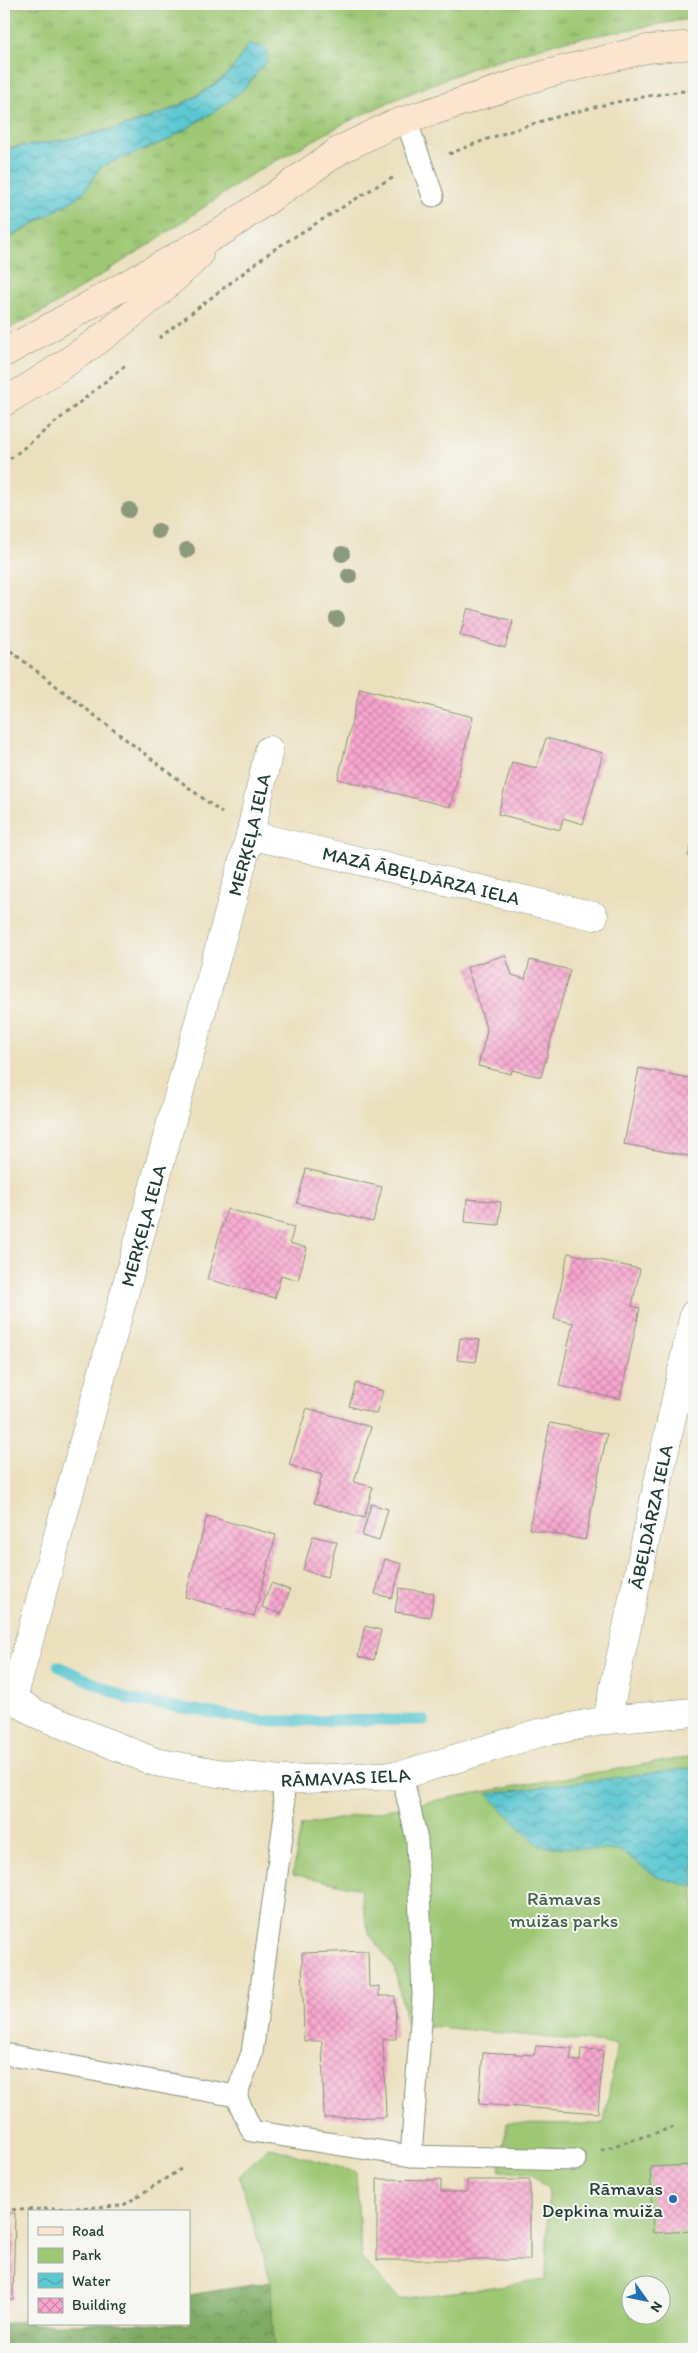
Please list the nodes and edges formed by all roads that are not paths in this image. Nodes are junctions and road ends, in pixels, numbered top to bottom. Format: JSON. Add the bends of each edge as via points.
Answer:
{"nodes":[{"id":1,"x":694,"y":45,"type":"edge"},
{"id":2,"x":406,"y":120,"type":"junction"},
{"id":3,"x":433,"y":196,"type":"dead end"},
{"id":4,"x":226,"y":229,"type":"junction"},
{"id":5,"x":4,"y":353,"type":"edge"},
{"id":6,"x":4,"y":402,"type":"edge"},
{"id":7,"x":269,"y":750,"type":"dead end"},
{"id":8,"x":250,"y":835,"type":"junction"},
{"id":9,"x":594,"y":916,"type":"dead end"},
{"id":10,"x":694,"y":1314,"type":"edge"},
{"id":11,"x":9,"y":1696,"type":"edge"},
{"id":12,"x":694,"y":1712,"type":"edge"},
{"id":13,"x":608,"y":1720,"type":"junction"},
{"id":14,"x":402,"y":1774,"type":"junction"},
{"id":15,"x":282,"y":1780,"type":"junction"},
{"id":16,"x":4,"y":2054,"type":"edge"},
{"id":17,"x":236,"y":2096,"type":"junction"},
{"id":18,"x":411,"y":2156,"type":"junction"},
{"id":19,"x":575,"y":2160,"type":"road end"}],
"edges":[{"from":1,"to":2,"type":"main road","via":[[647,49],[546,74]]},
{"from":2,"to":3,"type":"lane"},
{"from":2,"to":4,"type":"main road","via":[[391,124],[340,150]]},
{"from":4,"to":5,"type":"main road"},
{"from":4,"to":6,"type":"main road","via":[[162,291],[45,379]]},
{"from":7,"to":8,"type":"street","name":"MERĶEĻA IELA"},
{"from":8,"to":9,"type":"street","name":"MAZĀ ĀBEĻDĀRZA IELA"},
{"from":8,"to":11,"type":"street","name":"MERĶEĻA IELA"},
{"from":10,"to":13,"type":"street","name":"ĀBEĻDĀRZA IELA"},
{"from":11,"to":15,"type":"street","name":"RĀMAVAS IELA","via":[[37,1714],[155,1762],[218,1774]]},
{"from":12,"to":13,"type":"street","name":"RĀMAVAS IELA"},
{"from":13,"to":14,"type":"street","name":"RĀMAVAS IELA","via":[[539,1732]]},
{"from":14,"to":15,"type":"street","name":"RĀMAVAS IELA"},
{"from":14,"to":18,"type":"lane","via":[[417,1840],[422,1995]]},
{"from":15,"to":17,"type":"lane","via":[[285,1815],[253,2044]]},
{"from":16,"to":17,"type":"lane"},
{"from":17,"to":18,"type":"lane","via":[[252,2131]]},
{"from":18,"to":19,"type":"lane"}]}
